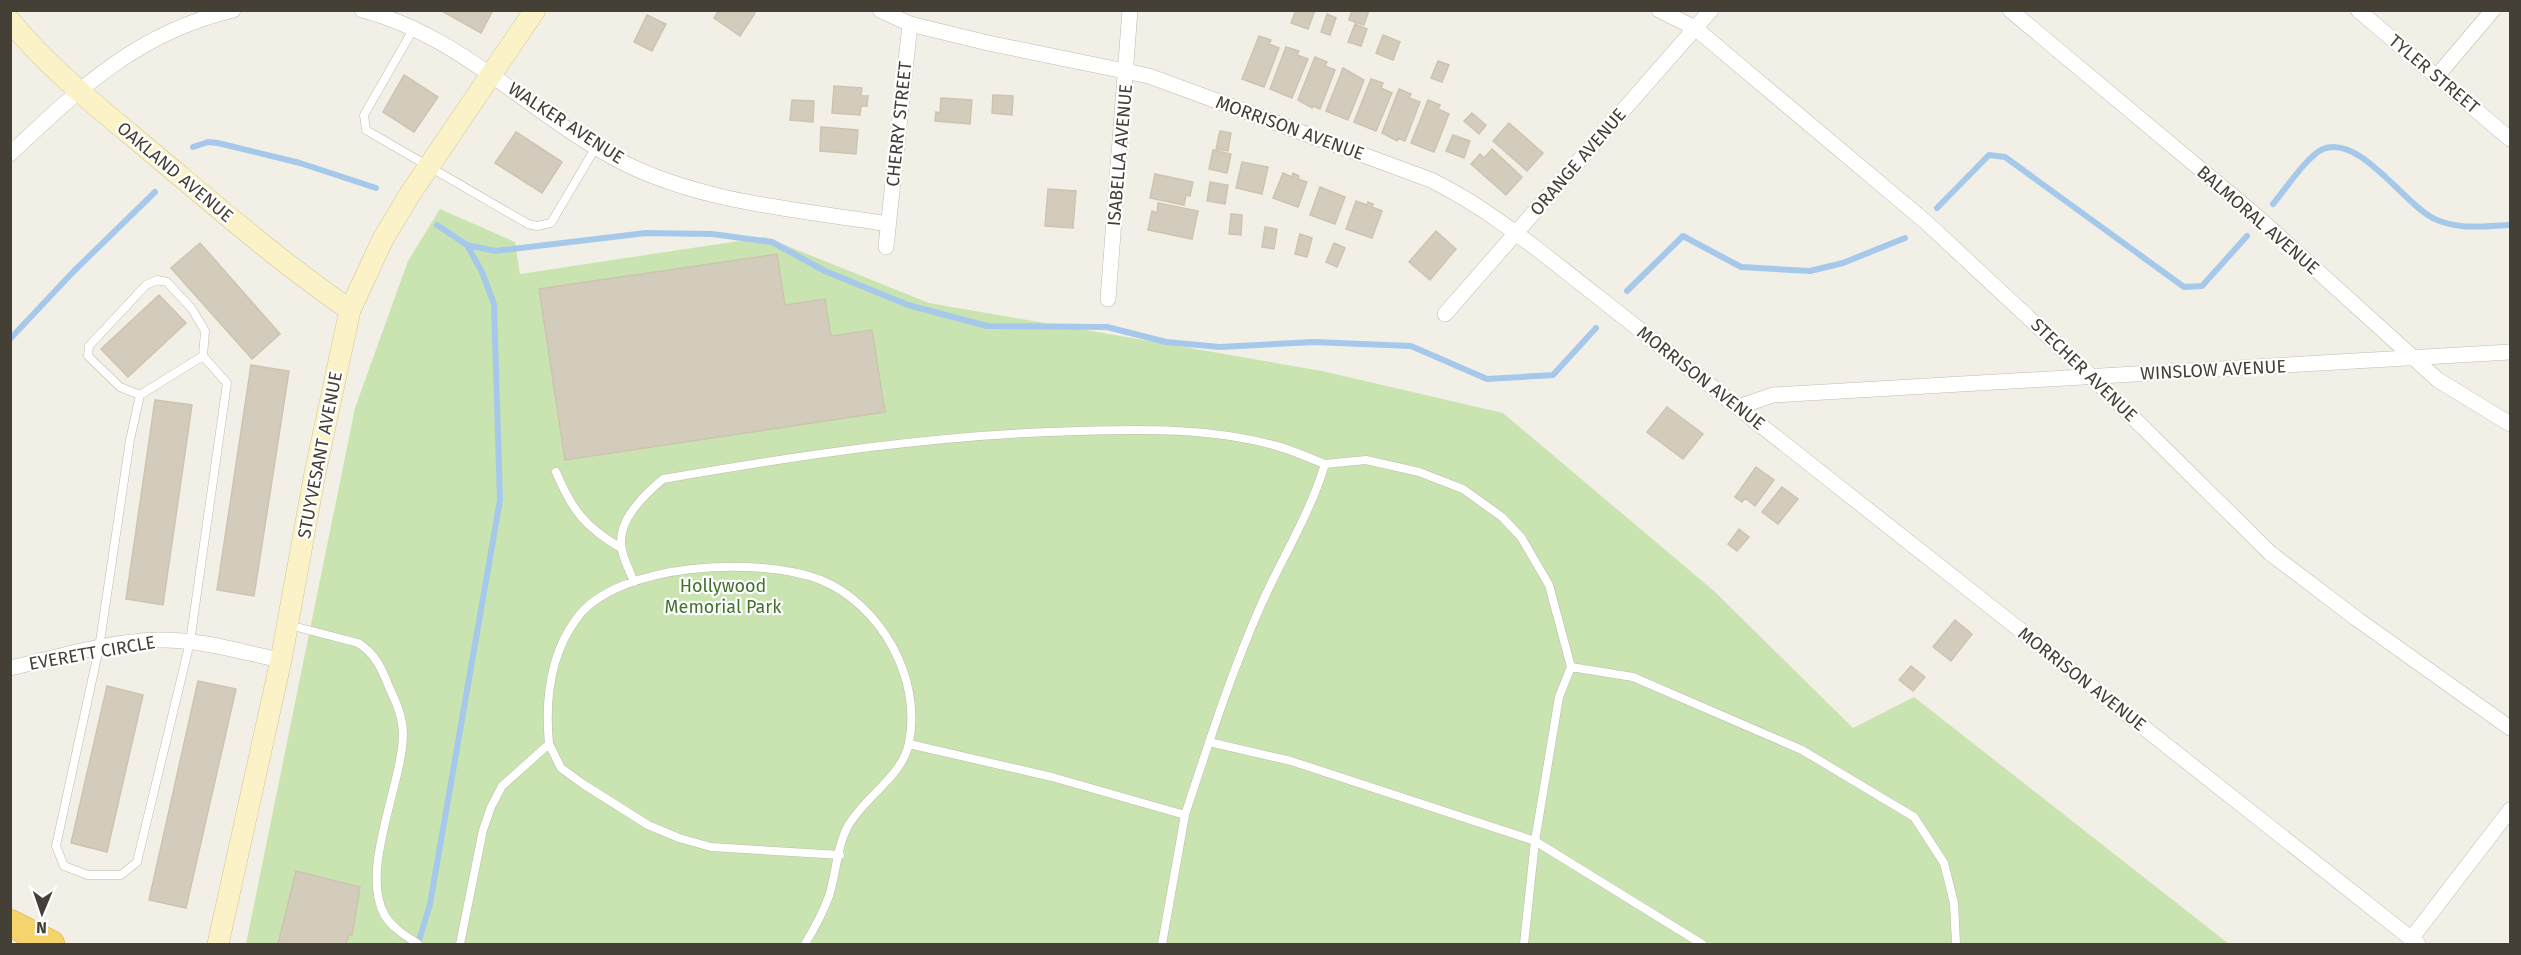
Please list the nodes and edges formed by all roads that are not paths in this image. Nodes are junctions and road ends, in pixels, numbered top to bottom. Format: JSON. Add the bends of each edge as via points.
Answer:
{"nodes":[{"id":1,"x":233,"y":10,"type":"edge"},
{"id":2,"x":362,"y":10,"type":"edge"},
{"id":3,"x":535,"y":10,"type":"edge"},
{"id":4,"x":880,"y":10,"type":"edge"},
{"id":5,"x":1130,"y":10,"type":"edge"},
{"id":6,"x":1659,"y":10,"type":"edge"},
{"id":7,"x":1711,"y":10,"type":"edge"},
{"id":8,"x":2010,"y":10,"type":"edge"},
{"id":9,"x":2358,"y":10,"type":"edge"},
{"id":10,"x":2493,"y":10,"type":"edge"},
{"id":11,"x":10,"y":21,"type":"edge"},
{"id":12,"x":909,"y":24,"type":"junction"},
{"id":13,"x":414,"y":28,"type":"junction"},
{"id":14,"x":1695,"y":28,"type":"junction"},
{"id":15,"x":1126,"y":72,"type":"junction"},
{"id":16,"x":492,"y":74,"type":"junction"},
{"id":17,"x":2437,"y":76,"type":"junction"},
{"id":18,"x":78,"y":90,"type":"junction"},
{"id":19,"x":2511,"y":139,"type":"edge"},
{"id":20,"x":596,"y":147,"type":"junction"},
{"id":21,"x":10,"y":153,"type":"edge"},
{"id":22,"x":429,"y":166,"type":"junction"},
{"id":23,"x":888,"y":224,"type":"junction"},
{"id":24,"x":1516,"y":233,"type":"junction"},
{"id":25,"x":886,"y":247,"type":"dead end"},
{"id":26,"x":1108,"y":299,"type":"dead end"},
{"id":27,"x":350,"y":310,"type":"junction"},
{"id":28,"x":1445,"y":314,"type":"dead end"},
{"id":29,"x":2511,"y":352,"type":"edge"},
{"id":30,"x":203,"y":356,"type":"junction"},
{"id":31,"x":2415,"y":359,"type":"junction"},
{"id":32,"x":2091,"y":376,"type":"junction"},
{"id":33,"x":140,"y":395,"type":"junction"},
{"id":34,"x":1738,"y":407,"type":"junction"},
{"id":35,"x":2511,"y":424,"type":"edge"},
{"id":36,"x":1325,"y":464,"type":"junction"},
{"id":37,"x":556,"y":472,"type":"dead end"},
{"id":38,"x":621,"y":548,"type":"junction"},
{"id":39,"x":634,"y":582,"type":"junction"},
{"id":40,"x":287,"y":624,"type":"junction"},
{"id":41,"x":190,"y":642,"type":"junction"},
{"id":42,"x":99,"y":648,"type":"junction"},
{"id":43,"x":281,"y":660,"type":"junction"},
{"id":44,"x":1571,"y":667,"type":"junction"},
{"id":45,"x":10,"y":668,"type":"edge"},
{"id":46,"x":2511,"y":728,"type":"edge"},
{"id":47,"x":1209,"y":742,"type":"junction"},
{"id":48,"x":549,"y":744,"type":"junction"},
{"id":49,"x":909,"y":744,"type":"junction"},
{"id":50,"x":2511,"y":810,"type":"edge"},
{"id":51,"x":1185,"y":815,"type":"junction"},
{"id":52,"x":1535,"y":841,"type":"junction"},
{"id":53,"x":840,"y":855,"type":"junction"},
{"id":54,"x":10,"y":923,"type":"edge"},
{"id":55,"x":2415,"y":942,"type":"edge"},
{"id":56,"x":51,"y":945,"type":"edge"},
{"id":57,"x":218,"y":945,"type":"edge"},
{"id":58,"x":418,"y":945,"type":"edge"},
{"id":59,"x":460,"y":945,"type":"edge"},
{"id":60,"x":805,"y":945,"type":"edge"},
{"id":61,"x":1162,"y":945,"type":"edge"},
{"id":62,"x":1524,"y":945,"type":"edge"},
{"id":63,"x":1702,"y":945,"type":"edge"},
{"id":64,"x":1956,"y":945,"type":"edge"}],
"edges":[{"from":1,"to":18,"type":"street","via":[[148,41]]},
{"from":2,"to":13,"type":"street","name":"WALKER AVENUE"},
{"from":3,"to":16,"type":"main road","name":"STUYVESANT AVENUE"},
{"from":4,"to":12,"type":"street","name":"MORRISON AVENUE"},
{"from":5,"to":15,"type":"street","name":"ISABELLA AVENUE"},
{"from":6,"to":14,"type":"street","name":"STECHER AVENUE"},
{"from":7,"to":14,"type":"street","name":"ORANGE AVENUE"},
{"from":8,"to":31,"type":"street","name":"BALMORAL AVENUE","via":[[2260,219]]},
{"from":9,"to":17,"type":"street","name":"TYLER STREET"},
{"from":10,"to":17,"type":"street"},
{"from":11,"to":18,"type":"main road","name":"OAKLAND AVENUE"},
{"from":12,"to":15,"type":"street","name":"MORRISON AVENUE"},
{"from":12,"to":23,"type":"street","name":"CHERRY STREET"},
{"from":13,"to":16,"type":"street","name":"WALKER AVENUE"},
{"from":13,"to":22,"type":"lane","via":[[364,121],[366,130]]},
{"from":14,"to":24,"type":"street","name":"ORANGE AVENUE"},
{"from":14,"to":32,"type":"street","name":"STECHER AVENUE","via":[[1927,223]]},
{"from":15,"to":24,"type":"street","name":"MORRISON AVENUE","via":[[1149,76],[1431,180]]},
{"from":15,"to":26,"type":"street","name":"ISABELLA AVENUE"},
{"from":16,"to":20,"type":"street","name":"WALKER AVENUE"},
{"from":16,"to":22,"type":"main road","name":"STUYVESANT AVENUE"},
{"from":17,"to":19,"type":"street","name":"TYLER STREET"},
{"from":18,"to":21,"type":"street"},
{"from":18,"to":27,"type":"main road","name":"OAKLAND AVENUE","via":[[296,274]]},
{"from":20,"to":22,"type":"lane","via":[[551,223],[537,226]]},
{"from":20,"to":23,"type":"street","name":"WALKER AVENUE","via":[[624,163],[694,190]]},
{"from":22,"to":27,"type":"main road","name":"STUYVESANT AVENUE","via":[[383,239]]},
{"from":23,"to":25,"type":"street","name":"CHERRY STREET"},
{"from":24,"to":28,"type":"street","name":"ORANGE AVENUE"},
{"from":24,"to":34,"type":"street","name":"MORRISON AVENUE"},
{"from":27,"to":40,"type":"main road","name":"STUYVESANT AVENUE"},
{"from":29,"to":31,"type":"street","name":"WINSLOW AVENUE"},
{"from":30,"to":33,"type":"lane"},
{"from":30,"to":33,"type":"lane","via":[[206,331],[192,309],[167,282],[157,280],[146,285],[89,346],[88,356],[120,387]]},
{"from":30,"to":41,"type":"lane","via":[[227,383]]},
{"from":31,"to":32,"type":"street","name":"WINSLOW AVENUE"},
{"from":31,"to":35,"type":"street","name":"BALMORAL AVENUE","via":[[2438,380]]},
{"from":32,"to":34,"type":"street","name":"WINSLOW AVENUE","via":[[1773,395]]},
{"from":32,"to":46,"type":"street","name":"STECHER AVENUE","via":[[2270,553]]},
{"from":33,"to":42,"type":"lane"},
{"from":34,"to":55,"type":"street","name":"MORRISON AVENUE"},
{"from":36,"to":38,"type":"lane","via":[[1274,445],[1160,428],[1002,433],[840,450],[663,479],[644,495],[625,522]]},
{"from":36,"to":44,"type":"lane","via":[[1366,460],[1419,472],[1463,489],[1502,517],[1521,537],[1549,585]]},
{"from":36,"to":47,"type":"lane","via":[[1317,491],[1261,606]]},
{"from":37,"to":38,"type":"lane","via":[[570,506],[600,536]]},
{"from":38,"to":39,"type":"lane"},
{"from":39,"to":48,"type":"lane","via":[[603,594],[577,617],[563,641],[551,675],[546,718]]},
{"from":39,"to":49,"type":"lane","via":[[671,572],[752,568],[822,580],[874,619],[890,639],[909,693]]},
{"from":40,"to":43,"type":"main road","name":"STUYVESANT AVENUE"},
{"from":40,"to":58,"type":"lane","via":[[358,643],[368,649],[383,670],[400,713],[403,737],[376,875],[379,900],[385,916]]},
{"from":41,"to":42,"type":"street","name":"EVERETT CIRCLE","via":[[152,640]]},
{"from":41,"to":42,"type":"lane","via":[[137,862],[121,875],[88,875],[64,866],[56,846]]},
{"from":41,"to":43,"type":"street","name":"EVERETT CIRCLE"},
{"from":42,"to":45,"type":"street","name":"EVERETT CIRCLE"},
{"from":43,"to":57,"type":"main road","name":"STUYVESANT AVENUE"},
{"from":44,"to":52,"type":"lane","via":[[1559,697]]},
{"from":44,"to":64,"type":"lane","via":[[1633,677],[1802,750],[1914,817],[1944,863],[1954,903]]},
{"from":47,"to":51,"type":"lane"},
{"from":47,"to":52,"type":"lane","via":[[1291,761]]},
{"from":48,"to":53,"type":"lane","via":[[561,768],[583,784],[648,825],[679,838],[711,847]]},
{"from":48,"to":59,"type":"lane","via":[[502,786],[491,807],[476,858]]},
{"from":49,"to":51,"type":"lane","via":[[1052,777]]},
{"from":49,"to":53,"type":"lane","via":[[902,764],[869,797],[848,827]]},
{"from":50,"to":55,"type":"street"},
{"from":51,"to":61,"type":"lane"},
{"from":52,"to":62,"type":"lane"},
{"from":52,"to":63,"type":"lane"},
{"from":53,"to":60,"type":"lane","via":[[829,896]]},
{"from":54,"to":56,"type":"highway"}]}
